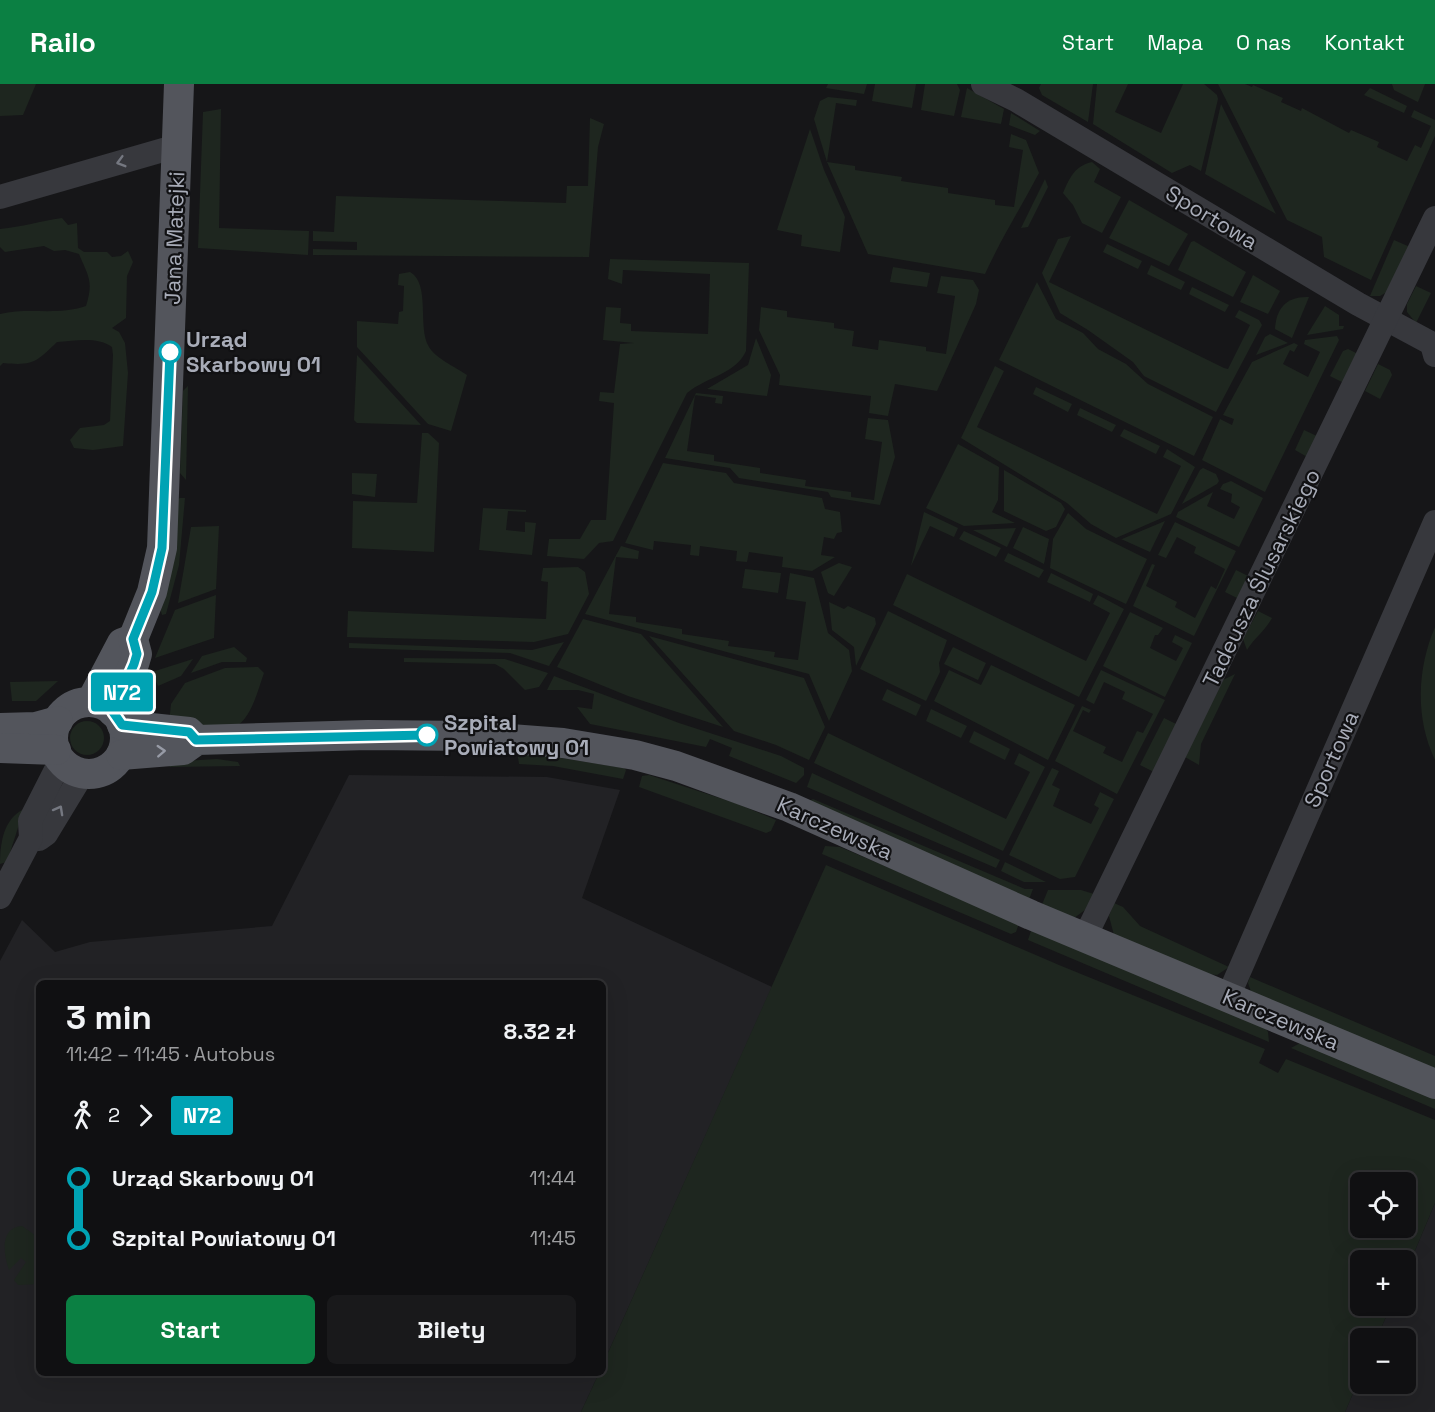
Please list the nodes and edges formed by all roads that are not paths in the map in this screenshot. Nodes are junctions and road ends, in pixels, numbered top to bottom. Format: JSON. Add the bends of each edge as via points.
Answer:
{"nodes":[{"id":1,"x":179,"y":84,"type":"edge"},
{"id":2,"x":983,"y":84,"type":"edge"},
{"id":3,"x":177,"y":146,"type":"junction"},
{"id":4,"x":0,"y":197,"type":"edge"},
{"id":5,"x":1435,"y":218,"type":"edge"},
{"id":6,"x":1387,"y":320,"type":"junction"},
{"id":7,"x":1435,"y":355,"type":"edge"},
{"id":8,"x":1435,"y":522,"type":"edge"},
{"id":9,"x":109,"y":713,"type":"junction"},
{"id":10,"x":58,"y":721,"type":"junction"},
{"id":11,"x":0,"y":728,"type":"edge"},
{"id":12,"x":196,"y":740,"type":"junction"},
{"id":13,"x":0,"y":748,"type":"edge"},
{"id":14,"x":121,"y":755,"type":"junction"},
{"id":15,"x":66,"y":761,"type":"junction"},
{"id":16,"x":0,"y":897,"type":"edge"},
{"id":17,"x":1085,"y":937,"type":"junction"},
{"id":18,"x":1228,"y":996,"type":"junction"},
{"id":19,"x":1435,"y":1084,"type":"edge"}],
"edges":[{"from":1,"to":3,"type":"main road","name":"Jana Matejki"},
{"from":2,"to":6,"type":"street","name":"Sportowa"},
{"from":3,"to":4,"type":"street","one_way":true},
{"from":3,"to":9,"type":"main road","name":"Jana Matejki","via":[[162,548],[152,592],[133,639],[122,643]]},
{"from":5,"to":6,"type":"street","name":"Tadeusza Ślusarskiego"},
{"from":6,"to":7,"type":"street","name":"Sportowa","via":[[1432,344]]},
{"from":6,"to":17,"type":"street","name":"Tadeusza Ślusarskiego"},
{"from":8,"to":18,"type":"street","name":"Sportowa"},
{"from":9,"to":10,"type":"main road","via":[[75,705]]},
{"from":9,"to":12,"type":"main road","name":"Karczewska","via":[[189,732]]},
{"from":9,"to":14,"type":"main road","via":[[125,740]]},
{"from":10,"to":11,"type":"main road","via":[[36,727]]},
{"from":10,"to":15,"type":"main road","via":[[53,736]]},
{"from":14,"to":12,"type":"main road","name":"Karczewska","one_way":true,"via":[[183,750]]},
{"from":12,"to":17,"type":"main road","name":"Karczewska","via":[[472,736],[563,743],[635,755],[768,799]]},
{"from":13,"to":15,"type":"main road"},
{"from":14,"to":15,"type":"main road","via":[[103,771]]},
{"from":15,"to":16,"type":"street","via":[[30,821],[31,838]]},
{"from":17,"to":18,"type":"main road","name":"Karczewska"},
{"from":18,"to":19,"type":"main road","name":"Karczewska"}]}
